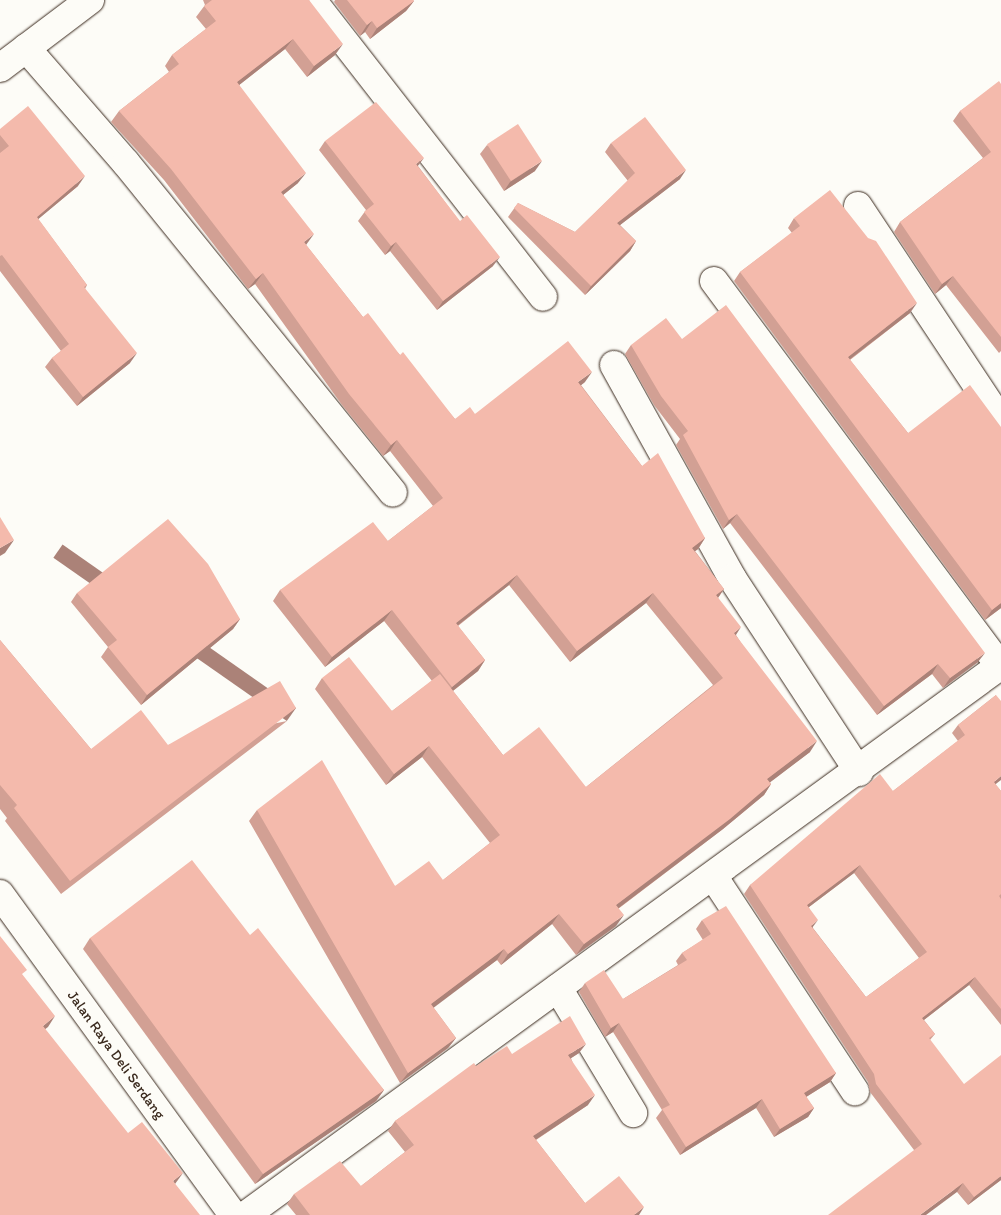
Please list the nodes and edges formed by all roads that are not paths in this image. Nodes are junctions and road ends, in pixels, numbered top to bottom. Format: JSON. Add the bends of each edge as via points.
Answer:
{"nodes":[{"id":1,"x":90,"y":0,"type":"edge"},
{"id":2,"x":312,"y":0,"type":"edge"},
{"id":3,"x":26,"y":48,"type":"junction"},
{"id":4,"x":0,"y":68,"type":"edge"},
{"id":5,"x":858,"y":206,"type":"dead end"},
{"id":6,"x":714,"y":281,"type":"dead end"},
{"id":7,"x":543,"y":297,"type":"dead end"},
{"id":8,"x":614,"y":366,"type":"dead end"},
{"id":9,"x":1001,"y":421,"type":"edge"},
{"id":10,"x":393,"y":493,"type":"dead end"},
{"id":11,"x":1000,"y":666,"type":"edge"},
{"id":12,"x":859,"y":772,"type":"junction"},
{"id":13,"x":713,"y":876,"type":"junction"},
{"id":14,"x":0,"y":894,"type":"edge"},
{"id":15,"x":558,"y":988,"type":"junction"},
{"id":16,"x":855,"y":1091,"type":"dead end"},
{"id":17,"x":633,"y":1113,"type":"dead end"},
{"id":18,"x":233,"y":1215,"type":"edge"},
{"id":19,"x":246,"y":1215,"type":"edge"}],
"edges":[{"from":1,"to":3,"type":"street"},
{"from":2,"to":7,"type":"street"},
{"from":3,"to":4,"type":"street"},
{"from":3,"to":10,"type":"street","via":[[126,163]]},
{"from":5,"to":9,"type":"street"},
{"from":6,"to":11,"type":"street"},
{"from":8,"to":12,"type":"street","via":[[732,578]]},
{"from":11,"to":12,"type":"street"},
{"from":12,"to":13,"type":"street"},
{"from":13,"to":15,"type":"street"},
{"from":13,"to":16,"type":"street"},
{"from":14,"to":18,"type":"street","name":"Jalan Raya Deli Serdang"},
{"from":15,"to":17,"type":"street"},
{"from":15,"to":19,"type":"street"}]}
